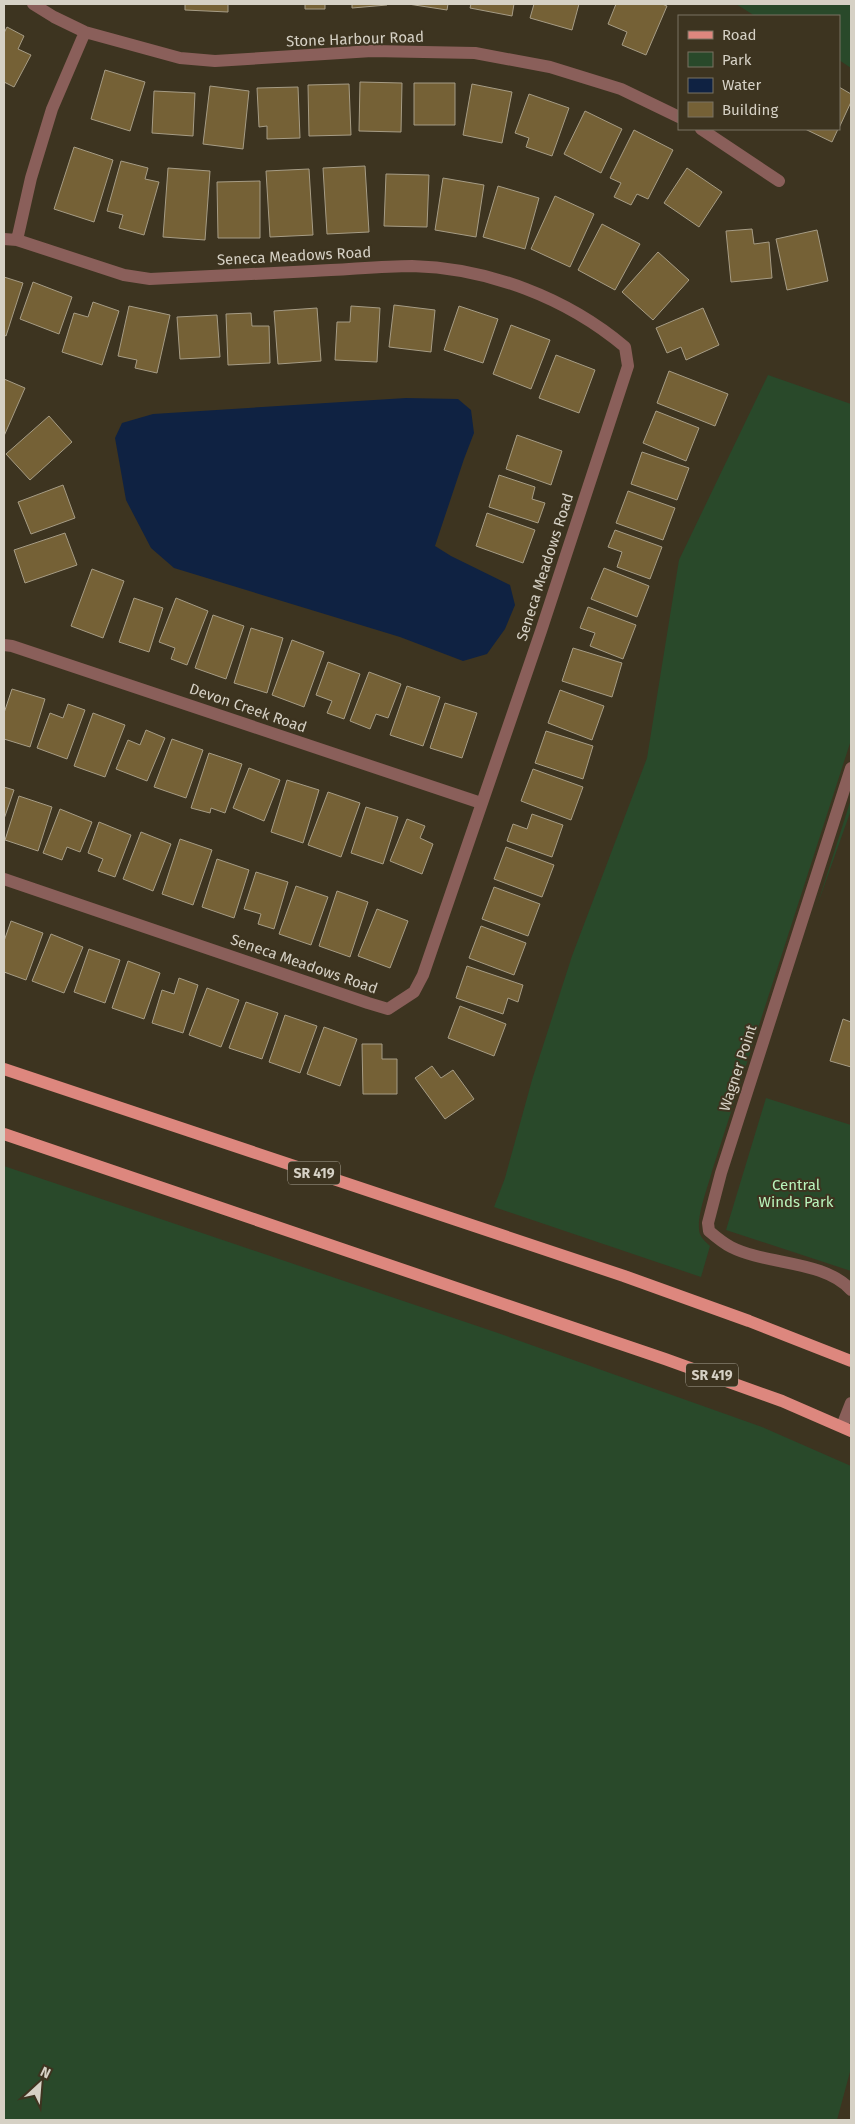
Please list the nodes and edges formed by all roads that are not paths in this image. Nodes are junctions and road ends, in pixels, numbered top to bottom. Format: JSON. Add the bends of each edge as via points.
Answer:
{"nodes":[{"id":1,"x":33,"y":4,"type":"edge"},
{"id":2,"x":85,"y":32,"type":"junction"},
{"id":3,"x":678,"y":117,"type":"edge"},
{"id":4,"x":702,"y":130,"type":"edge"},
{"id":5,"x":779,"y":181,"type":"dead end"},
{"id":6,"x":4,"y":239,"type":"edge"},
{"id":7,"x":17,"y":240,"type":"junction"},
{"id":8,"x":4,"y":645,"type":"edge"},
{"id":9,"x":851,"y":768,"type":"edge"},
{"id":10,"x":481,"y":804,"type":"junction"},
{"id":11,"x":4,"y":879,"type":"edge"},
{"id":12,"x":4,"y":1069,"type":"edge"},
{"id":13,"x":4,"y":1134,"type":"edge"},
{"id":14,"x":851,"y":1290,"type":"edge"},
{"id":15,"x":851,"y":1361,"type":"edge"},
{"id":16,"x":851,"y":1403,"type":"edge"},
{"id":17,"x":846,"y":1428,"type":"edge"}],
"edges":[{"from":1,"to":2,"type":"street","name":"Stone Harbour Road"},
{"from":2,"to":3,"type":"street","name":"Stone Harbour Road","via":[[180,58],[215,61],[372,51],[474,53],[550,67],[621,89]]},
{"from":2,"to":7,"type":"street","via":[[52,110],[31,178]]},
{"from":4,"to":5,"type":"street"},
{"from":6,"to":7,"type":"street","name":"Seneca Meadows Road"},
{"from":7,"to":10,"type":"street","name":"Seneca Meadows Road","via":[[124,275],[150,279],[413,266],[464,273],[529,290],[578,312],[625,348],[628,366]]},
{"from":8,"to":10,"type":"street","name":"Devon Creek Road"},
{"from":9,"to":14,"type":"street","name":"Wagner Point","via":[[708,1223],[709,1231],[731,1247],[834,1277]]},
{"from":10,"to":11,"type":"street","name":"Seneca Meadows Road","via":[[423,975],[414,992],[388,1009]]},
{"from":12,"to":15,"type":"main road","number":"SR 419","via":[[624,1276]]},
{"from":13,"to":17,"type":"main road","number":"SR 419","via":[[665,1358]]},
{"from":16,"to":17,"type":"street"}]}
